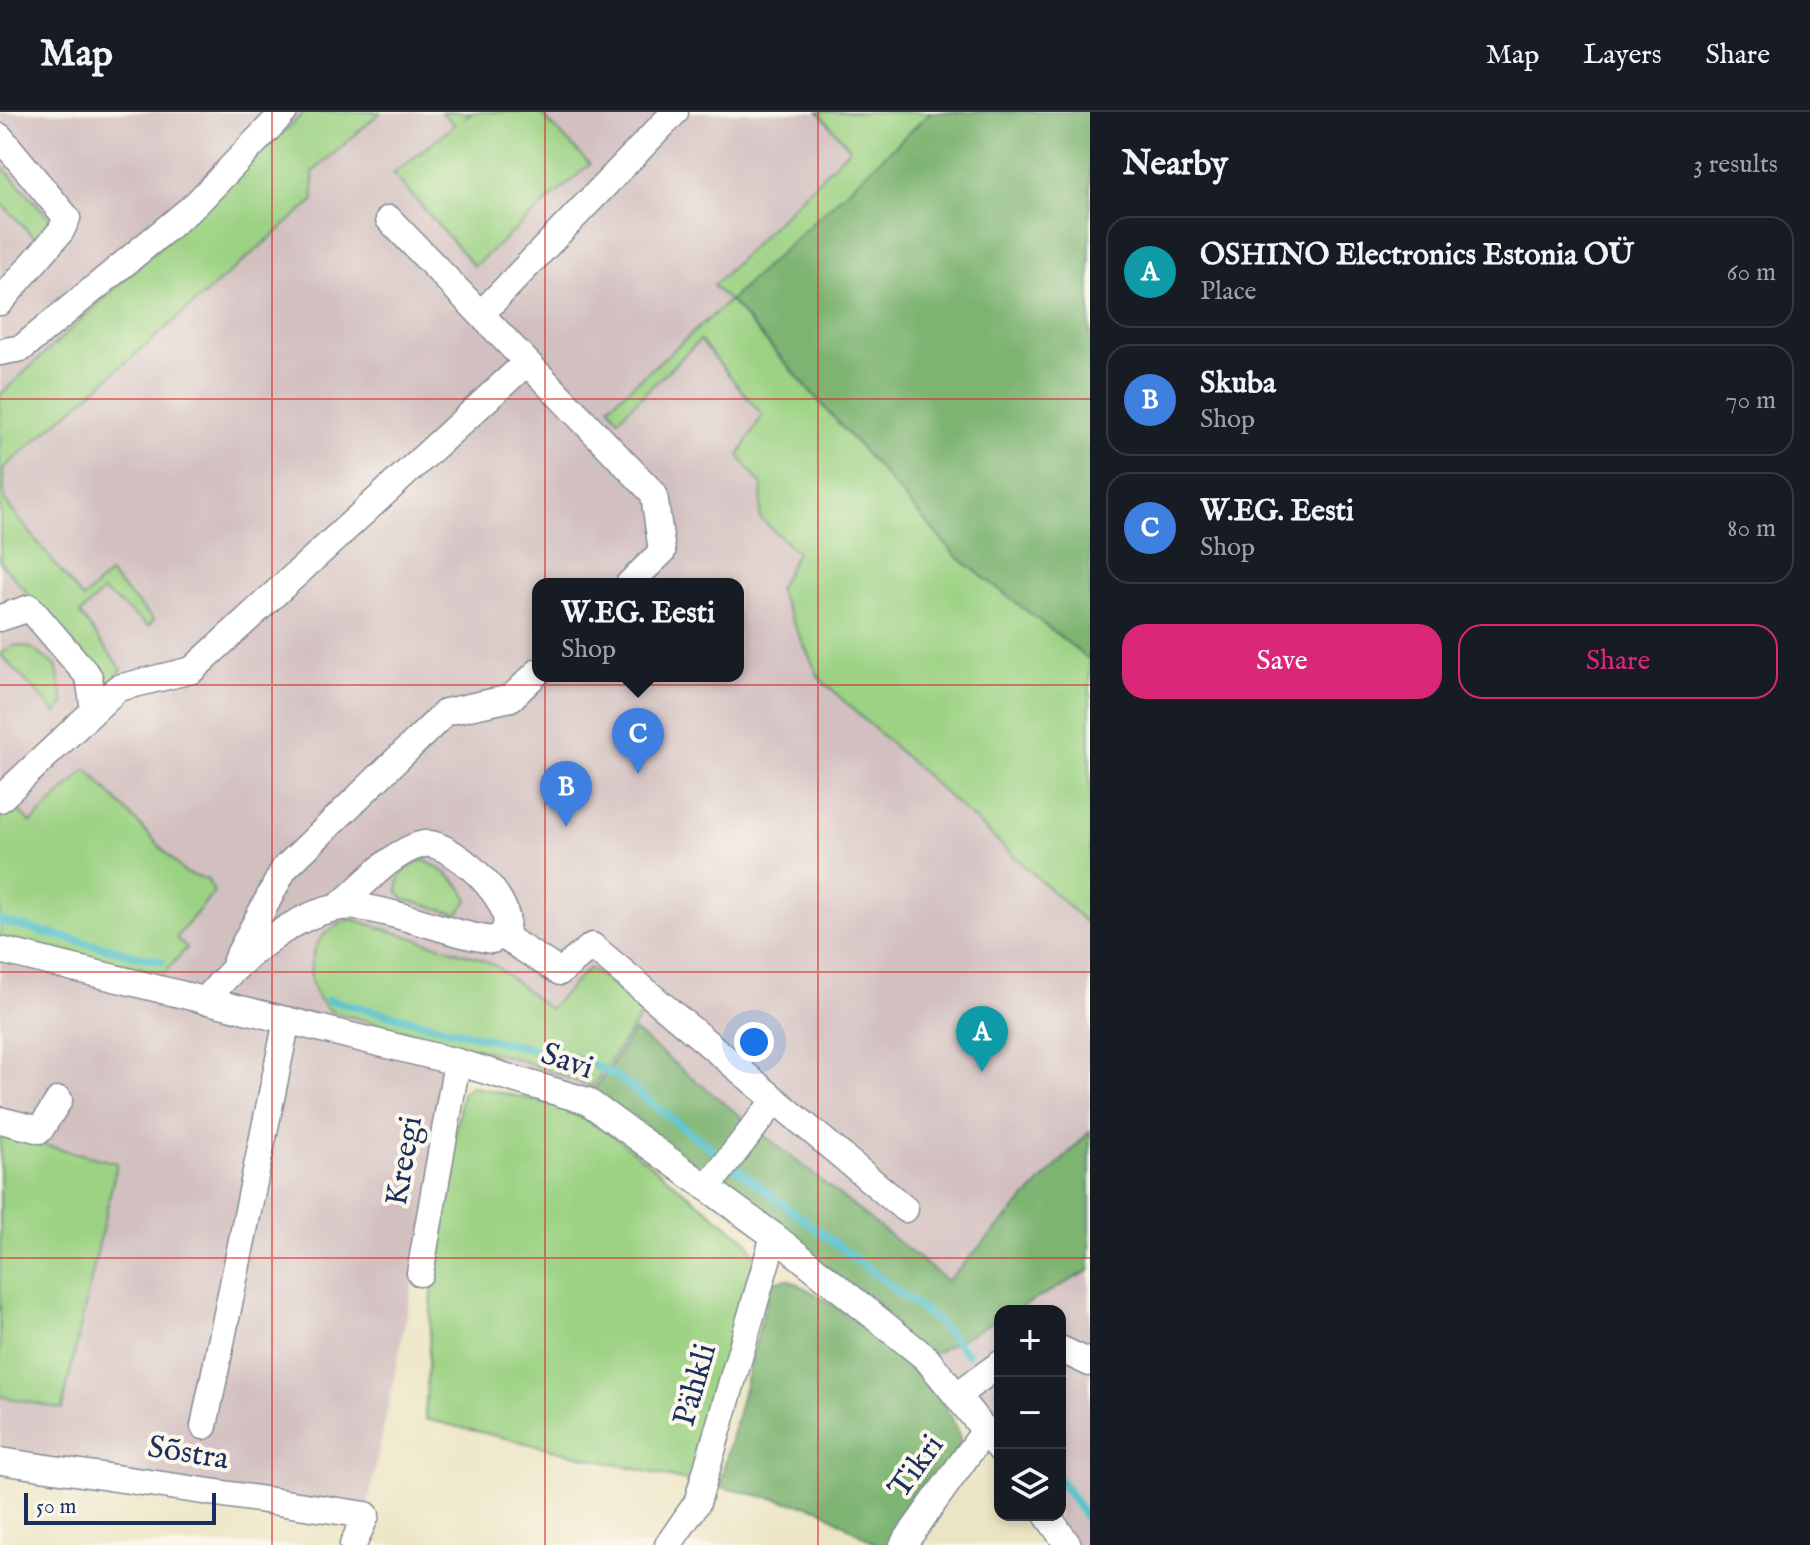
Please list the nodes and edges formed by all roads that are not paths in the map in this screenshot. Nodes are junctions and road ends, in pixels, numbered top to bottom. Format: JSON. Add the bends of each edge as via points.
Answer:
{"nodes":[{"id":1,"x":284,"y":112,"type":"edge"},
{"id":2,"x":675,"y":112,"type":"edge"},
{"id":3,"x":0,"y":137,"type":"edge"},
{"id":4,"x":389,"y":219,"type":"dead end"},
{"id":5,"x":0,"y":302,"type":"edge"},
{"id":6,"x":481,"y":314,"type":"junction"},
{"id":7,"x":0,"y":352,"type":"edge"},
{"id":8,"x":527,"y":362,"type":"junction"},
{"id":9,"x":635,"y":578,"type":"edge"},
{"id":10,"x":0,"y":618,"type":"edge"},
{"id":11,"x":532,"y":678,"type":"edge"},
{"id":12,"x":94,"y":710,"type":"junction"},
{"id":13,"x":0,"y":799,"type":"edge"},
{"id":14,"x":339,"y":906,"type":"junction"},
{"id":15,"x":503,"y":936,"type":"junction"},
{"id":16,"x":0,"y":950,"type":"edge"},
{"id":17,"x":230,"y":970,"type":"junction"},
{"id":18,"x":205,"y":1001,"type":"junction"},
{"id":19,"x":287,"y":1020,"type":"junction"},
{"id":20,"x":457,"y":1062,"type":"junction"},
{"id":21,"x":59,"y":1100,"type":"dead end"},
{"id":22,"x":775,"y":1100,"type":"junction"},
{"id":23,"x":0,"y":1120,"type":"edge"},
{"id":24,"x":721,"y":1171,"type":"junction"},
{"id":25,"x":905,"y":1209,"type":"dead end"},
{"id":26,"x":774,"y":1236,"type":"junction"},
{"id":27,"x":420,"y":1273,"type":"dead end"},
{"id":28,"x":1066,"y":1352,"type":"edge"},
{"id":29,"x":1090,"y":1363,"type":"edge"},
{"id":30,"x":994,"y":1368,"type":"edge"},
{"id":31,"x":957,"y":1395,"type":"junction"},
{"id":32,"x":204,"y":1426,"type":"dead end"},
{"id":33,"x":993,"y":1439,"type":"edge"},
{"id":34,"x":0,"y":1461,"type":"edge"},
{"id":35,"x":1051,"y":1521,"type":"edge"},
{"id":36,"x":353,"y":1545,"type":"edge"},
{"id":37,"x":668,"y":1545,"type":"edge"},
{"id":38,"x":903,"y":1545,"type":"edge"},
{"id":39,"x":1068,"y":1545,"type":"edge"}],
"edges":[{"from":1,"to":7,"type":"street","via":[[195,205],[22,348]]},
{"from":2,"to":6,"type":"street"},
{"from":3,"to":5,"type":"street","via":[[67,218]]},
{"from":4,"to":6,"type":"street"},
{"from":6,"to":8,"type":"street"},
{"from":8,"to":9,"type":"street","via":[[654,494],[662,552]]},
{"from":8,"to":12,"type":"street","via":[[192,670],[118,688]]},
{"from":10,"to":12,"type":"street","via":[[30,608],[89,677]]},
{"from":11,"to":17,"type":"street","via":[[511,698],[446,712],[284,869]]},
{"from":12,"to":13,"type":"street"},
{"from":14,"to":15,"type":"street","via":[[388,912],[474,938]]},
{"from":14,"to":15,"type":"street","via":[[399,857],[424,844],[437,845],[464,860],[508,913]]},
{"from":14,"to":17,"type":"street","via":[[258,947]]},
{"from":15,"to":22,"type":"street","via":[[560,972],[592,946]]},
{"from":16,"to":18,"type":"street","name":"Savi"},
{"from":17,"to":18,"type":"street"},
{"from":18,"to":19,"type":"street","name":"Savi"},
{"from":19,"to":20,"type":"street","name":"Savi"},
{"from":19,"to":32,"type":"street"},
{"from":20,"to":24,"type":"street","name":"Savi","via":[[587,1101]]},
{"from":20,"to":27,"type":"street","name":"Kreegi"},
{"from":21,"to":23,"type":"street","via":[[40,1130]]},
{"from":22,"to":24,"type":"street"},
{"from":22,"to":25,"type":"street"},
{"from":24,"to":26,"type":"street","name":"Savi"},
{"from":26,"to":31,"type":"street","name":"Savi","via":[[926,1358]]},
{"from":26,"to":37,"type":"street","name":"Pähkli","via":[[697,1503]]},
{"from":28,"to":29,"type":"street"},
{"from":30,"to":31,"type":"street"},
{"from":31,"to":33,"type":"street","name":"Savi"},
{"from":33,"to":38,"type":"street","name":"Tikri"},
{"from":34,"to":36,"type":"street","name":"Sõstra","via":[[366,1515]]},
{"from":35,"to":39,"type":"street"}]}
